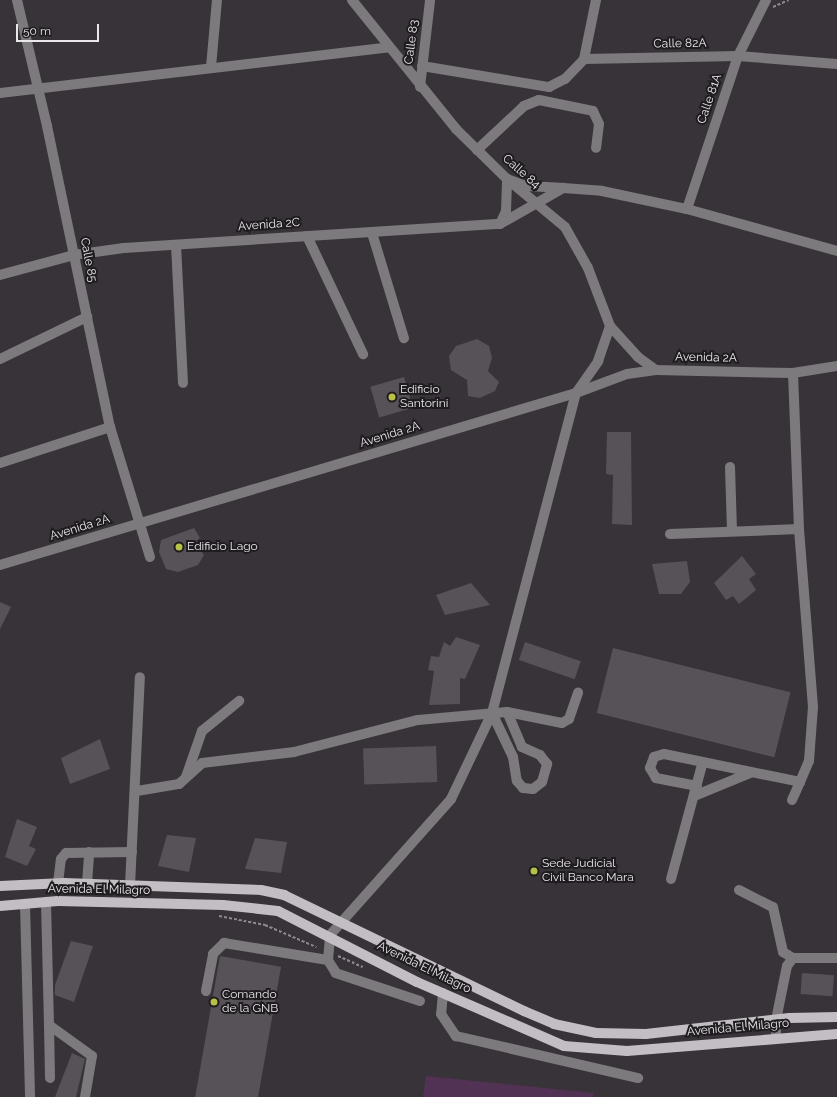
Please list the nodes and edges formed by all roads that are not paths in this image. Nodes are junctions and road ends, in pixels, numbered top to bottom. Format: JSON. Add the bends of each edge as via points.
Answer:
{"nodes":[{"id":1,"x":17,"y":0,"type":"edge"},
{"id":2,"x":216,"y":0,"type":"edge"},
{"id":3,"x":352,"y":0,"type":"edge"},
{"id":4,"x":430,"y":0,"type":"edge"},
{"id":5,"x":596,"y":0,"type":"edge"},
{"id":6,"x":766,"y":0,"type":"edge"},
{"id":7,"x":389,"y":47,"type":"junction"},
{"id":8,"x":738,"y":56,"type":"junction"},
{"id":9,"x":584,"y":59,"type":"junction"},
{"id":10,"x":837,"y":64,"type":"edge"},
{"id":11,"x":422,"y":66,"type":"junction"},
{"id":12,"x":211,"y":67,"type":"junction"},
{"id":13,"x":420,"y":87,"type":"junction"},
{"id":14,"x":39,"y":89,"type":"junction"},
{"id":15,"x":0,"y":93,"type":"edge"},
{"id":16,"x":596,"y":148,"type":"dead end"},
{"id":17,"x":477,"y":150,"type":"junction"},
{"id":18,"x":507,"y":179,"type":"junction"},
{"id":19,"x":562,"y":188,"type":"junction"},
{"id":20,"x":537,"y":203,"type":"junction"},
{"id":21,"x":687,"y":209,"type":"junction"},
{"id":22,"x":500,"y":224,"type":"junction"},
{"id":23,"x":372,"y":233,"type":"junction"},
{"id":24,"x":307,"y":236,"type":"junction"},
{"id":25,"x":176,"y":244,"type":"junction"},
{"id":26,"x":837,"y":251,"type":"edge"},
{"id":27,"x":74,"y":255,"type":"junction"},
{"id":28,"x":0,"y":275,"type":"edge"},
{"id":29,"x":87,"y":317,"type":"junction"},
{"id":30,"x":610,"y":326,"type":"junction"},
{"id":31,"x":404,"y":338,"type":"dead end"},
{"id":32,"x":363,"y":354,"type":"dead end"},
{"id":33,"x":0,"y":359,"type":"edge"},
{"id":34,"x":837,"y":366,"type":"edge"},
{"id":35,"x":656,"y":370,"type":"junction"},
{"id":36,"x":793,"y":373,"type":"junction"},
{"id":37,"x":183,"y":384,"type":"dead end"},
{"id":38,"x":576,"y":393,"type":"junction"},
{"id":39,"x":110,"y":427,"type":"junction"},
{"id":40,"x":0,"y":463,"type":"edge"},
{"id":41,"x":730,"y":467,"type":"dead end"},
{"id":42,"x":140,"y":523,"type":"junction"},
{"id":43,"x":799,"y":529,"type":"junction"},
{"id":44,"x":732,"y":531,"type":"junction"},
{"id":45,"x":670,"y":534,"type":"dead end"},
{"id":46,"x":150,"y":557,"type":"dead end"},
{"id":47,"x":0,"y":565,"type":"edge"},
{"id":48,"x":140,"y":677,"type":"dead end"},
{"id":49,"x":578,"y":693,"type":"dead end"},
{"id":50,"x":239,"y":702,"type":"dead end"},
{"id":51,"x":507,"y":712,"type":"junction"},
{"id":52,"x":492,"y":713,"type":"junction"},
{"id":53,"x":524,"y":750,"type":"junction"},
{"id":54,"x":514,"y":761,"type":"junction"},
{"id":55,"x":702,"y":765,"type":"junction"},
{"id":56,"x":750,"y":773,"type":"junction"},
{"id":57,"x":185,"y":781,"type":"junction"},
{"id":58,"x":800,"y":782,"type":"junction"},
{"id":59,"x":137,"y":791,"type":"junction"},
{"id":60,"x":695,"y":791,"type":"junction"},
{"id":61,"x":792,"y":800,"type":"dead end"},
{"id":62,"x":89,"y":852,"type":"junction"},
{"id":63,"x":132,"y":852,"type":"junction"},
{"id":64,"x":671,"y":879,"type":"dead end"},
{"id":65,"x":58,"y":884,"type":"junction"},
{"id":66,"x":87,"y":884,"type":"junction"},
{"id":67,"x":0,"y":886,"type":"edge"},
{"id":68,"x":130,"y":886,"type":"junction"},
{"id":69,"x":739,"y":890,"type":"dead end"},
{"id":70,"x":46,"y":902,"type":"junction"},
{"id":71,"x":25,"y":904,"type":"junction"},
{"id":72,"x":0,"y":906,"type":"edge"},
{"id":73,"x":339,"y":921,"type":"junction"},
{"id":74,"x":330,"y":935,"type":"junction"},
{"id":75,"x":793,"y":958,"type":"junction"},
{"id":76,"x":837,"y":958,"type":"edge"},
{"id":77,"x":328,"y":960,"type":"junction"},
{"id":78,"x":206,"y":991,"type":"dead end"},
{"id":79,"x":442,"y":993,"type":"junction"},
{"id":80,"x":420,"y":1000,"type":"dead end"},
{"id":81,"x":837,"y":1017,"type":"edge"},
{"id":82,"x":776,"y":1020,"type":"junction"},
{"id":83,"x":49,"y":1025,"type":"junction"},
{"id":84,"x":837,"y":1034,"type":"edge"},
{"id":85,"x":776,"y":1037,"type":"junction"},
{"id":86,"x":50,"y":1078,"type":"dead end"},
{"id":87,"x":638,"y":1078,"type":"dead end"},
{"id":88,"x":30,"y":1097,"type":"edge"},
{"id":89,"x":85,"y":1097,"type":"edge"}],
"edges":[{"from":1,"to":14,"type":"street","name":"Calle 85"},
{"from":2,"to":12,"type":"street"},
{"from":3,"to":7,"type":"street","name":"Calle 84"},
{"from":4,"to":11,"type":"street","name":"Calle 83"},
{"from":5,"to":9,"type":"street"},
{"from":6,"to":8,"type":"street","name":"Calle 81A"},
{"from":7,"to":12,"type":"street"},
{"from":7,"to":13,"type":"street","name":"Calle 84"},
{"from":8,"to":9,"type":"street","name":"Calle 82A"},
{"from":8,"to":10,"type":"street","name":"Calle 82A"},
{"from":8,"to":21,"type":"street","name":"Calle 81A"},
{"from":9,"to":11,"type":"street","via":[[565,79],[549,87]]},
{"from":11,"to":13,"type":"street","name":"Calle 83"},
{"from":12,"to":14,"type":"street"},
{"from":13,"to":17,"type":"street","name":"Calle 84"},
{"from":14,"to":15,"type":"street"},
{"from":14,"to":27,"type":"street","name":"Calle 85"},
{"from":16,"to":17,"type":"street","via":[[599,124],[593,111],[540,100],[524,106]]},
{"from":17,"to":18,"type":"street","name":"Calle 84"},
{"from":18,"to":19,"type":"street","via":[[526,186]]},
{"from":18,"to":20,"type":"street","name":"Calle 84"},
{"from":18,"to":22,"type":"street","via":[[506,211]]},
{"from":19,"to":20,"type":"street","name":"Avenida 2C"},
{"from":19,"to":21,"type":"street","via":[[602,191]]},
{"from":20,"to":22,"type":"street","name":"Avenida 2C"},
{"from":20,"to":30,"type":"street","name":"Calle 84","via":[[574,238]]},
{"from":21,"to":26,"type":"street"},
{"from":22,"to":23,"type":"street","name":"Avenida 2C"},
{"from":23,"to":24,"type":"street","name":"Avenida 2C"},
{"from":23,"to":31,"type":"street"},
{"from":24,"to":25,"type":"street","name":"Avenida 2C"},
{"from":24,"to":32,"type":"street"},
{"from":25,"to":27,"type":"street","name":"Avenida 2C"},
{"from":25,"to":37,"type":"street"},
{"from":27,"to":28,"type":"street","name":"Avenida 2C"},
{"from":27,"to":29,"type":"street","name":"Calle 85"},
{"from":29,"to":33,"type":"street"},
{"from":29,"to":39,"type":"street","name":"Calle 85"},
{"from":30,"to":35,"type":"street","name":"Calle 84","via":[[638,357]]},
{"from":30,"to":38,"type":"street","via":[[598,361]]},
{"from":34,"to":36,"type":"street","name":"Avenida 2A"},
{"from":35,"to":36,"type":"street","name":"Avenida 2A"},
{"from":35,"to":38,"type":"street","name":"Avenida 2A","via":[[613,378]]},
{"from":36,"to":43,"type":"street"},
{"from":38,"to":42,"type":"street","name":"Avenida 2A"},
{"from":38,"to":52,"type":"street"},
{"from":39,"to":40,"type":"street"},
{"from":39,"to":42,"type":"street","name":"Calle 85"},
{"from":41,"to":44,"type":"street"},
{"from":42,"to":46,"type":"street","name":"Calle 85"},
{"from":42,"to":47,"type":"street","name":"Avenida 2A"},
{"from":43,"to":44,"type":"street"},
{"from":43,"to":58,"type":"street","via":[[813,707],[809,761]]},
{"from":44,"to":45,"type":"street"},
{"from":48,"to":59,"type":"street"},
{"from":49,"to":51,"type":"street","via":[[569,719],[562,723]]},
{"from":50,"to":57,"type":"street","via":[[202,731]]},
{"from":51,"to":52,"type":"street"},
{"from":51,"to":53,"type":"street"},
{"from":52,"to":54,"type":"street"},
{"from":52,"to":57,"type":"street","via":[[403,722],[294,752],[207,762],[197,766]]},
{"from":52,"to":73,"type":"street","via":[[451,799],[433,823]]},
{"from":53,"to":54,"type":"street"},
{"from":53,"to":54,"type":"street","via":[[545,759],[548,769],[542,782],[533,789],[523,788],[517,781]]},
{"from":55,"to":56,"type":"street"},
{"from":55,"to":60,"type":"street"},
{"from":55,"to":60,"type":"street","via":[[664,754],[654,757],[651,762],[651,774],[656,778]]},
{"from":56,"to":58,"type":"street"},
{"from":56,"to":60,"type":"street"},
{"from":57,"to":59,"type":"street"},
{"from":58,"to":61,"type":"street"},
{"from":59,"to":63,"type":"street"},
{"from":60,"to":64,"type":"street"},
{"from":62,"to":63,"type":"street"},
{"from":62,"to":65,"type":"street","via":[[66,853],[61,859]]},
{"from":62,"to":66,"type":"street"},
{"from":63,"to":68,"type":"street"},
{"from":65,"to":66,"type":"main road","name":"Avenida El Milagro"},
{"from":65,"to":67,"type":"main road","name":"Avenida El Milagro"},
{"from":66,"to":68,"type":"main road","name":"Avenida El Milagro"},
{"from":68,"to":73,"type":"main road","name":"Avenida El Milagro","via":[[261,890],[284,895]]},
{"from":69,"to":75,"type":"street","via":[[772,907],[783,952]]},
{"from":70,"to":71,"type":"main road","name":"Avenida El Milagro"},
{"from":70,"to":74,"type":"main road","name":"Avenida El Milagro","via":[[223,905],[278,911]]},
{"from":70,"to":83,"type":"street"},
{"from":71,"to":72,"type":"main road","name":"Avenida El Milagro"},
{"from":71,"to":88,"type":"street"},
{"from":73,"to":74,"type":"street"},
{"from":73,"to":82,"type":"main road","name":"Avenida El Milagro","via":[[524,1011],[578,1030],[646,1034]]},
{"from":74,"to":77,"type":"street"},
{"from":74,"to":79,"type":"main road","name":"Avenida El Milagro"},
{"from":75,"to":76,"type":"street"},
{"from":75,"to":82,"type":"street","via":[[787,966]]},
{"from":77,"to":78,"type":"street","via":[[224,943],[213,954]]},
{"from":77,"to":80,"type":"street","via":[[342,976]]},
{"from":79,"to":85,"type":"main road","name":"Avenida El Milagro","via":[[564,1046],[600,1051]]},
{"from":79,"to":87,"type":"street","via":[[441,1014],[456,1036]]},
{"from":81,"to":82,"type":"main road","name":"Avenida El Milagro"},
{"from":82,"to":85,"type":"street"},
{"from":83,"to":86,"type":"street"},
{"from":83,"to":89,"type":"street","via":[[92,1056]]},
{"from":84,"to":85,"type":"main road","name":"Avenida El Milagro"}]}
